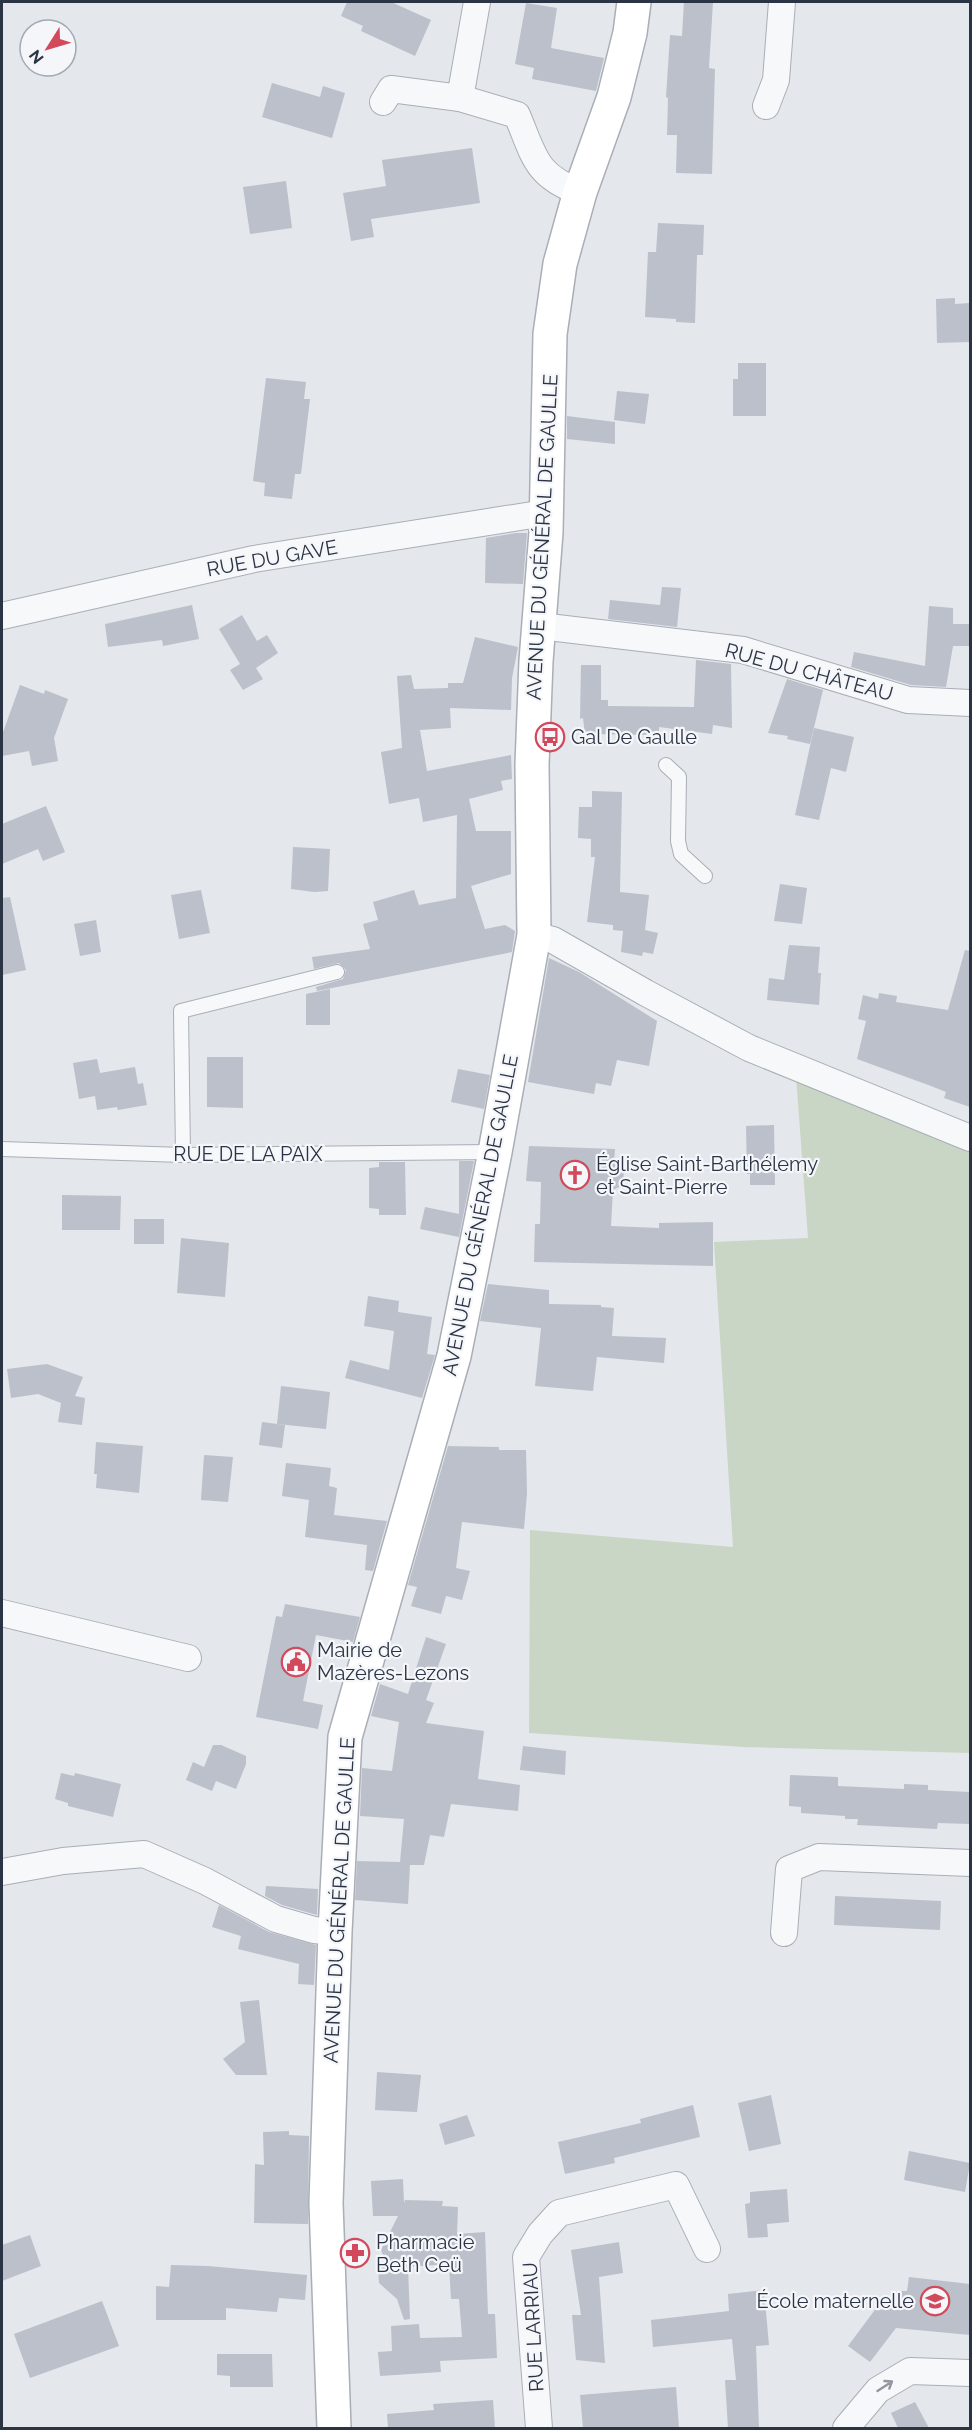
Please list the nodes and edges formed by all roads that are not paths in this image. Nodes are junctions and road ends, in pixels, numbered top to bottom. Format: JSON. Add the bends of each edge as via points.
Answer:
{"nodes":[{"id":1,"x":477,"y":2,"type":"edge"},
{"id":2,"x":634,"y":2,"type":"edge"},
{"id":3,"x":782,"y":2,"type":"edge"},
{"id":4,"x":460,"y":98,"type":"junction"},
{"id":5,"x":383,"y":102,"type":"dead end"},
{"id":6,"x":766,"y":106,"type":"dead end"},
{"id":7,"x":580,"y":192,"type":"junction"},
{"id":8,"x":545,"y":513,"type":"junction"},
{"id":9,"x":2,"y":616,"type":"edge"},
{"id":10,"x":540,"y":626,"type":"junction"},
{"id":11,"x":970,"y":703,"type":"edge"},
{"id":12,"x":666,"y":765,"type":"dead end"},
{"id":13,"x":705,"y":876,"type":"dead end"},
{"id":14,"x":534,"y":935,"type":"junction"},
{"id":15,"x":337,"y":972,"type":"dead end"},
{"id":16,"x":970,"y":1138,"type":"edge"},
{"id":17,"x":2,"y":1149,"type":"edge"},
{"id":18,"x":495,"y":1152,"type":"junction"},
{"id":19,"x":183,"y":1155,"type":"junction"},
{"id":20,"x":2,"y":1613,"type":"edge"},
{"id":21,"x":188,"y":1658,"type":"dead end"},
{"id":22,"x":970,"y":1863,"type":"edge"},
{"id":23,"x":2,"y":1872,"type":"edge"},
{"id":24,"x":335,"y":1932,"type":"junction"},
{"id":25,"x":784,"y":1933,"type":"dead end"},
{"id":26,"x":707,"y":2249,"type":"dead end"},
{"id":27,"x":970,"y":2373,"type":"edge"},
{"id":28,"x":334,"y":2428,"type":"edge"},
{"id":29,"x":539,"y":2428,"type":"edge"},
{"id":30,"x":846,"y":2428,"type":"edge"}],
"edges":[{"from":1,"to":4,"type":"street"},
{"from":2,"to":7,"type":"main road","name":"AVENUE DU GÉNÉRAL DE GAULLE","via":[[614,97]]},
{"from":3,"to":6,"type":"street","via":[[776,80]]},
{"from":4,"to":5,"type":"street","via":[[391,89]]},
{"from":4,"to":7,"type":"street","via":[[517,115],[539,166],[562,185]]},
{"from":7,"to":8,"type":"main road","name":"AVENUE DU GÉNÉRAL DE GAULLE","via":[[560,264],[550,334]]},
{"from":8,"to":9,"type":"street","name":"RUE DU GAVE","via":[[254,559]]},
{"from":8,"to":10,"type":"main road","name":"AVENUE DU GÉNÉRAL DE GAULLE"},
{"from":10,"to":11,"type":"street","name":"RUE DU CHÂTEAU","via":[[743,650],[908,700]]},
{"from":10,"to":14,"type":"main road","name":"AVENUE DU GÉNÉRAL DE GAULLE","via":[[532,765]]},
{"from":12,"to":13,"type":"lane","via":[[679,777],[681,854]]},
{"from":14,"to":16,"type":"street","via":[[553,940],[749,1048]]},
{"from":14,"to":18,"type":"main road","name":"AVENUE DU GÉNÉRAL DE GAULLE"},
{"from":15,"to":19,"type":"lane","via":[[182,1011]]},
{"from":17,"to":19,"type":"lane","name":"RUE DE LA PAIX"},
{"from":18,"to":19,"type":"lane","name":"RUE DE LA PAIX"},
{"from":18,"to":24,"type":"main road","name":"AVENUE DU GÉNÉRAL DE GAULLE","via":[[454,1356],[345,1737]]},
{"from":20,"to":21,"type":"street"},
{"from":22,"to":25,"type":"street","via":[[819,1857],[789,1869]]},
{"from":23,"to":24,"type":"street","via":[[144,1854],[205,1881],[276,1920]]},
{"from":24,"to":28,"type":"main road","name":"AVENUE DU GÉNÉRAL DE GAULLE","via":[[326,2203]]},
{"from":26,"to":29,"type":"street","name":"RUE LARRIAU","via":[[676,2185],[558,2213],[526,2257]]},
{"from":30,"to":27,"type":"street","one_way":true,"via":[[878,2390],[910,2371]]}]}
